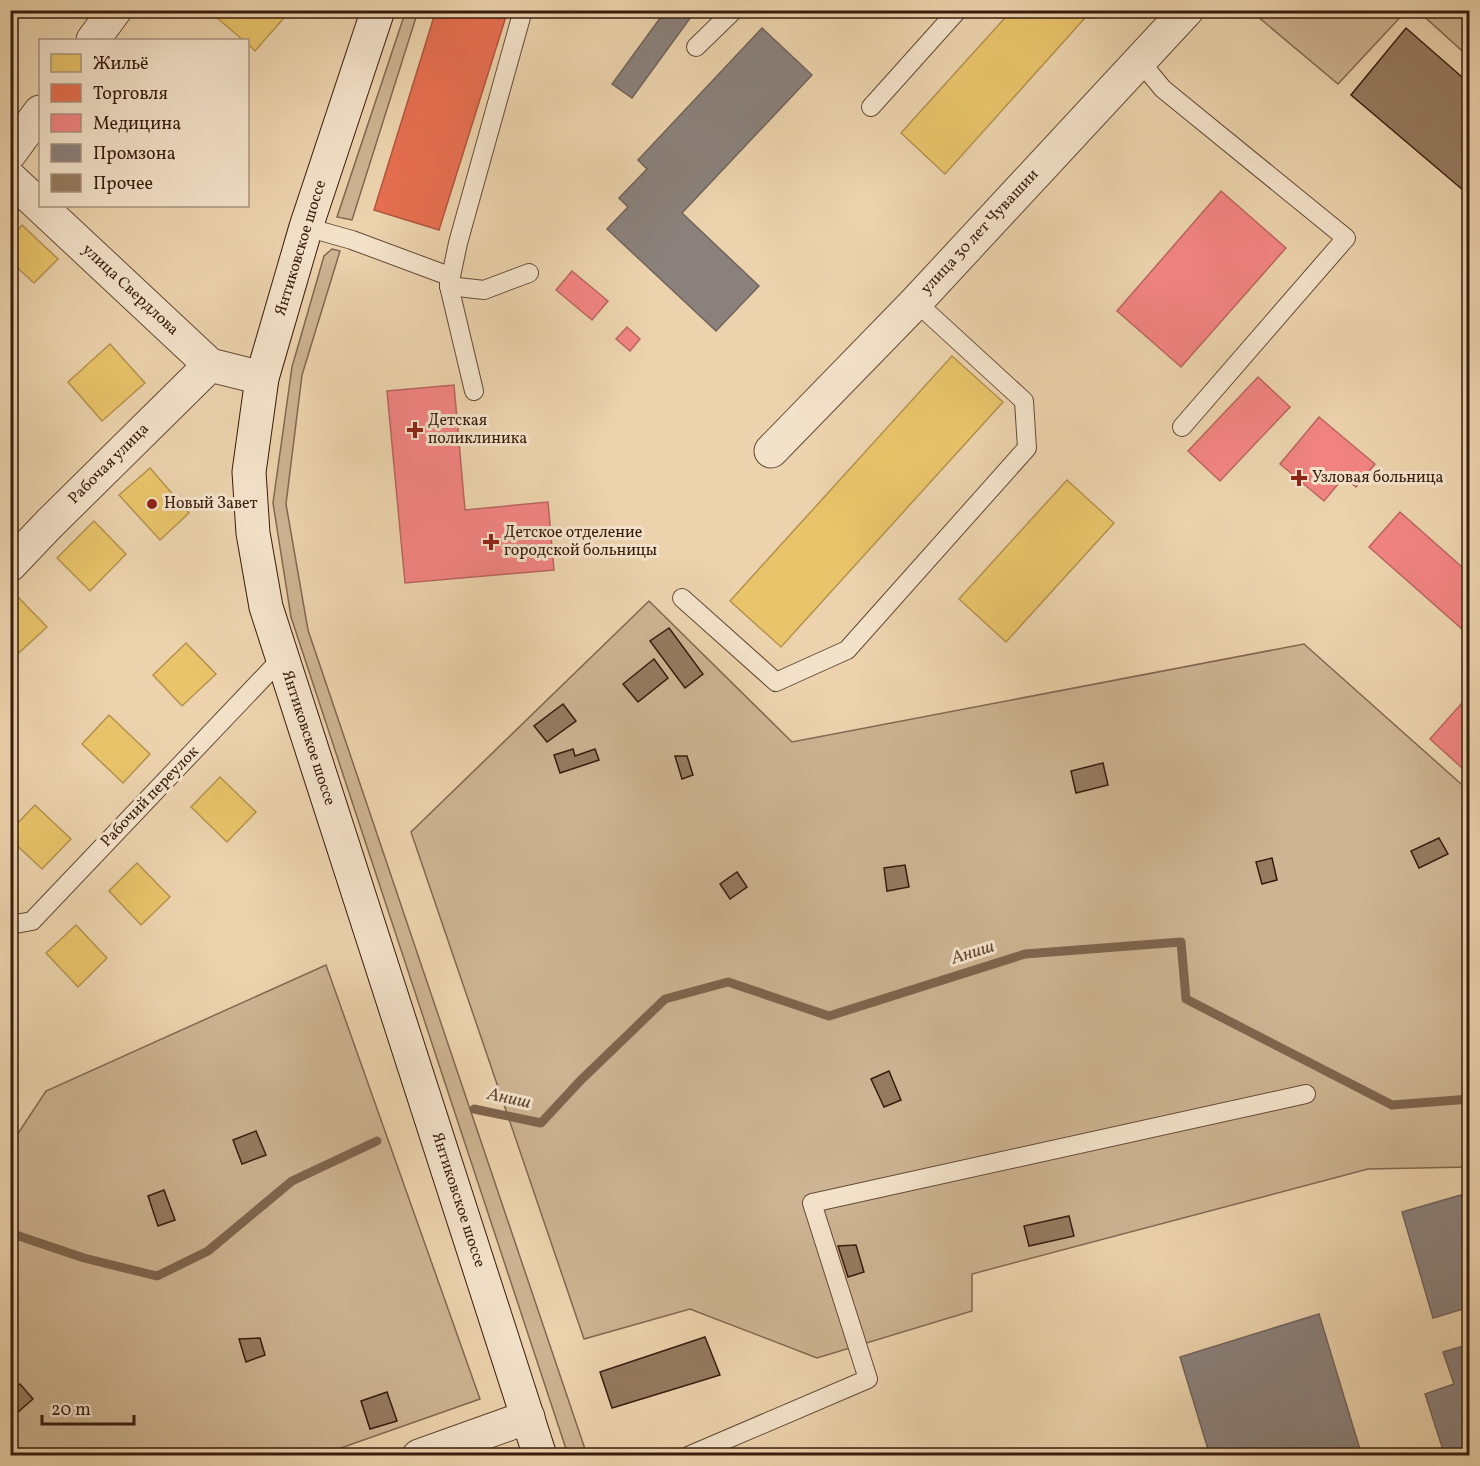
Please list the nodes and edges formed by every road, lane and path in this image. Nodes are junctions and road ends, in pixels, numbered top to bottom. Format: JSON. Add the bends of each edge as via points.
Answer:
{"nodes":[{"id":1,"x":115,"y":10,"type":"edge"},
{"id":2,"x":378,"y":10,"type":"edge"},
{"id":3,"x":523,"y":10,"type":"edge"},
{"id":4,"x":734,"y":10,"type":"edge"},
{"id":5,"x":958,"y":10,"type":"edge"},
{"id":6,"x":1187,"y":10,"type":"edge"},
{"id":7,"x":94,"y":39,"type":"edge"},
{"id":8,"x":696,"y":47,"type":"dead end"},
{"id":9,"x":1139,"y":60,"type":"junction"},
{"id":10,"x":871,"y":107,"type":"dead end"},
{"id":11,"x":39,"y":113,"type":"edge"},
{"id":12,"x":10,"y":153,"type":"edge"},
{"id":13,"x":10,"y":178,"type":"edge"},
{"id":14,"x":39,"y":205,"type":"edge"},
{"id":15,"x":41,"y":207,"type":"edge"},
{"id":16,"x":306,"y":227,"type":"junction"},
{"id":17,"x":529,"y":273,"type":"dead end"},
{"id":18,"x":449,"y":286,"type":"junction"},
{"id":19,"x":916,"y":302,"type":"junction"},
{"id":20,"x":210,"y":365,"type":"junction"},
{"id":21,"x":262,"y":378,"type":"junction"},
{"id":22,"x":474,"y":391,"type":"dead end"},
{"id":23,"x":1182,"y":427,"type":"dead end"},
{"id":24,"x":771,"y":451,"type":"dead end"},
{"id":25,"x":10,"y":565,"type":"edge"},
{"id":26,"x":682,"y":598,"type":"dead end"},
{"id":27,"x":282,"y":658,"type":"junction"},
{"id":28,"x":10,"y":925,"type":"edge"},
{"id":29,"x":1306,"y":1094,"type":"dead end"},
{"id":30,"x":528,"y":1417,"type":"junction"},
{"id":31,"x":419,"y":1455,"type":"edge"},
{"id":32,"x":540,"y":1455,"type":"edge"},
{"id":33,"x":688,"y":1455,"type":"edge"}],
"edges":[{"from":1,"to":7,"type":"main road"},
{"from":2,"to":16,"type":"main road","name":"Янтиковское шоссе"},
{"from":3,"to":18,"type":"lane"},
{"from":4,"to":8,"type":"lane"},
{"from":5,"to":10,"type":"lane"},
{"from":6,"to":9,"type":"main road","name":"улица 30 лет Чувашии"},
{"from":9,"to":19,"type":"main road","name":"улица 30 лет Чувашии"},
{"from":9,"to":23,"type":"lane","via":[[1163,89],[1346,238]]},
{"from":11,"to":12,"type":"main road"},
{"from":13,"to":14,"type":"main road","name":"улица Свердлова"},
{"from":15,"to":20,"type":"main road","name":"улица Свердлова"},
{"from":16,"to":18,"type":"lane","via":[[449,276]]},
{"from":16,"to":21,"type":"main road","name":"Янтиковское шоссе"},
{"from":17,"to":18,"type":"lane","via":[[484,290]]},
{"from":18,"to":22,"type":"lane"},
{"from":19,"to":24,"type":"main road","name":"улица 30 лет Чувашии"},
{"from":19,"to":26,"type":"lane","via":[[1024,400],[1027,448],[847,650],[776,682]]},
{"from":20,"to":21,"type":"main road","name":"улица Свердлова"},
{"from":20,"to":25,"type":"main road","name":"Рабочая улица"},
{"from":21,"to":27,"type":"main road","name":"Янтиковское шоссе","via":[[249,472],[253,533],[266,607]]},
{"from":27,"to":28,"type":"lane","name":"Рабочий переулок","via":[[32,921]]},
{"from":27,"to":30,"type":"main road","name":"Янтиковское шоссе"},
{"from":29,"to":33,"type":"lane","via":[[812,1203],[868,1379]]},
{"from":30,"to":31,"type":"main road"},
{"from":30,"to":32,"type":"main road","name":"Янтиковское шоссе"}]}
